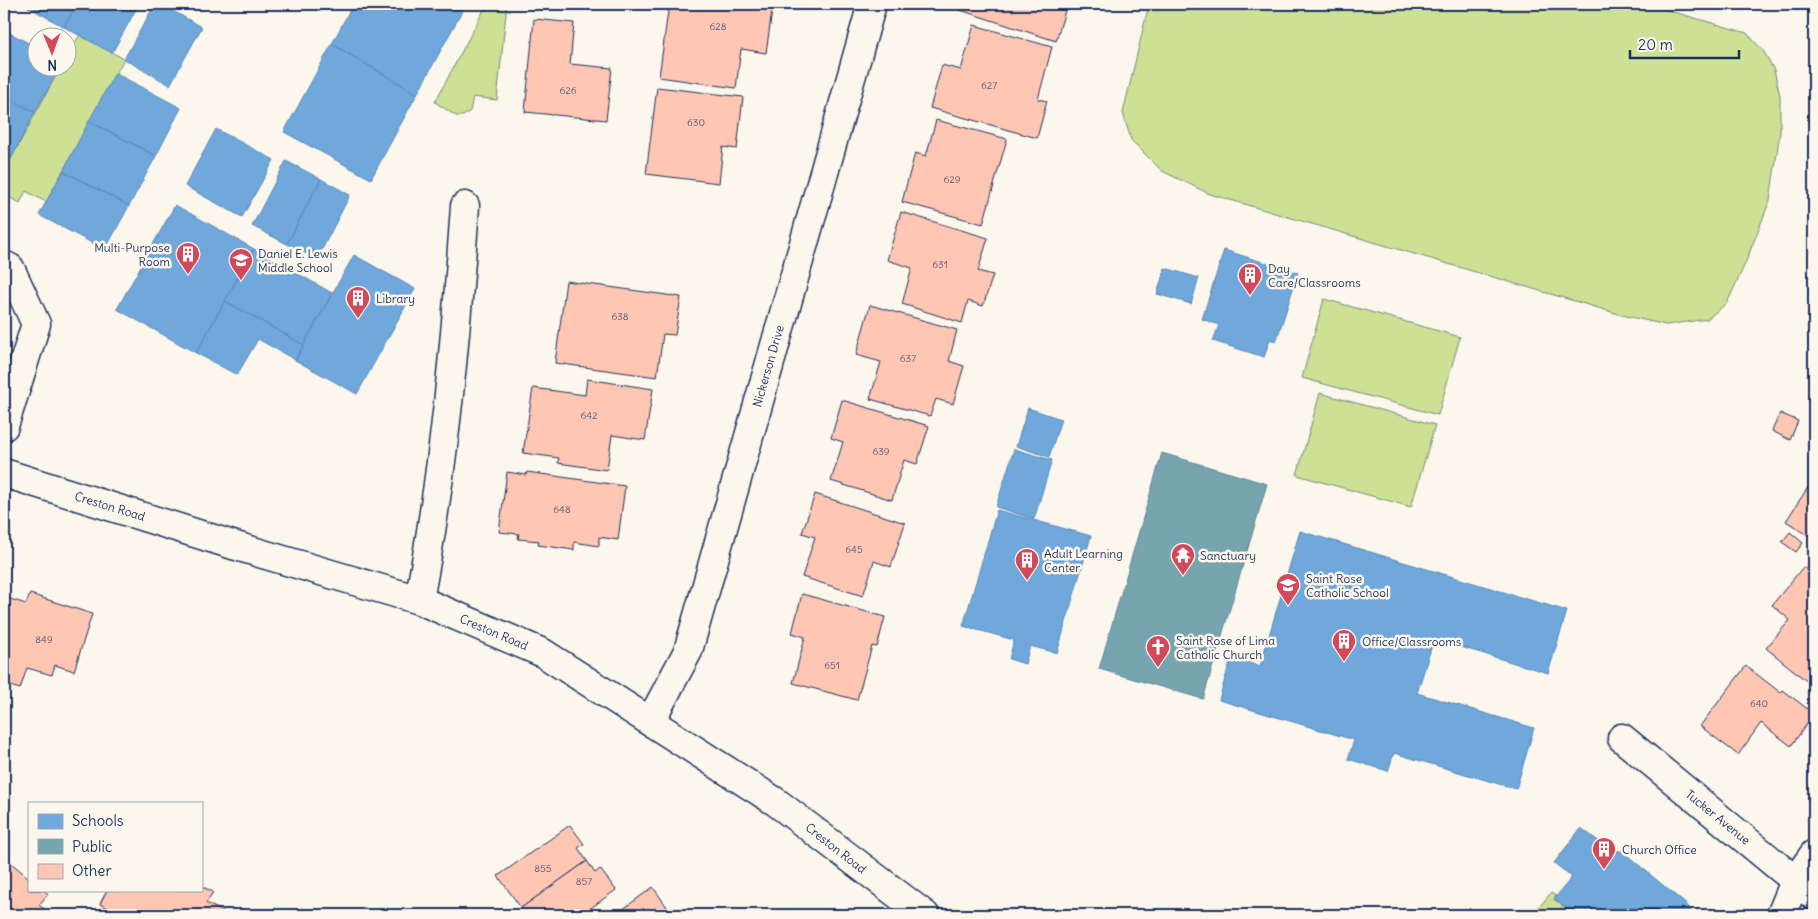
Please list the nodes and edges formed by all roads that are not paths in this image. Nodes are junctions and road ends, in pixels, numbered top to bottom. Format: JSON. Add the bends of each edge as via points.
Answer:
{"nodes":[{"id":1,"x":872,"y":4,"type":"edge"},
{"id":2,"x":465,"y":206,"type":"dead end"},
{"id":3,"x":4,"y":265,"type":"edge"},
{"id":4,"x":4,"y":426,"type":"edge"},
{"id":5,"x":4,"y":473,"type":"edge"},
{"id":6,"x":419,"y":600,"type":"junction"},
{"id":7,"x":650,"y":722,"type":"junction"},
{"id":8,"x":1622,"y":738,"type":"dead end"},
{"id":9,"x":1814,"y":854,"type":"edge"},
{"id":10,"x":1805,"y":888,"type":"edge"},
{"id":11,"x":924,"y":915,"type":"edge"},
{"id":12,"x":1781,"y":915,"type":"edge"}],
"edges":[{"from":1,"to":7,"type":"street","name":"Nickerson Drive","via":[[688,651]]},
{"from":2,"to":6,"type":"street","via":[[432,530]]},
{"from":3,"to":4,"type":"street","via":[[10,268],[36,324]]},
{"from":5,"to":6,"type":"street","name":"Creston Road"},
{"from":6,"to":7,"type":"street","name":"Creston Road","via":[[543,653]]},
{"from":7,"to":11,"type":"street","name":"Creston Road","via":[[776,802]]},
{"from":8,"to":10,"type":"street","name":"Tucker Avenue"},
{"from":9,"to":10,"type":"street"},
{"from":10,"to":12,"type":"street"}]}
